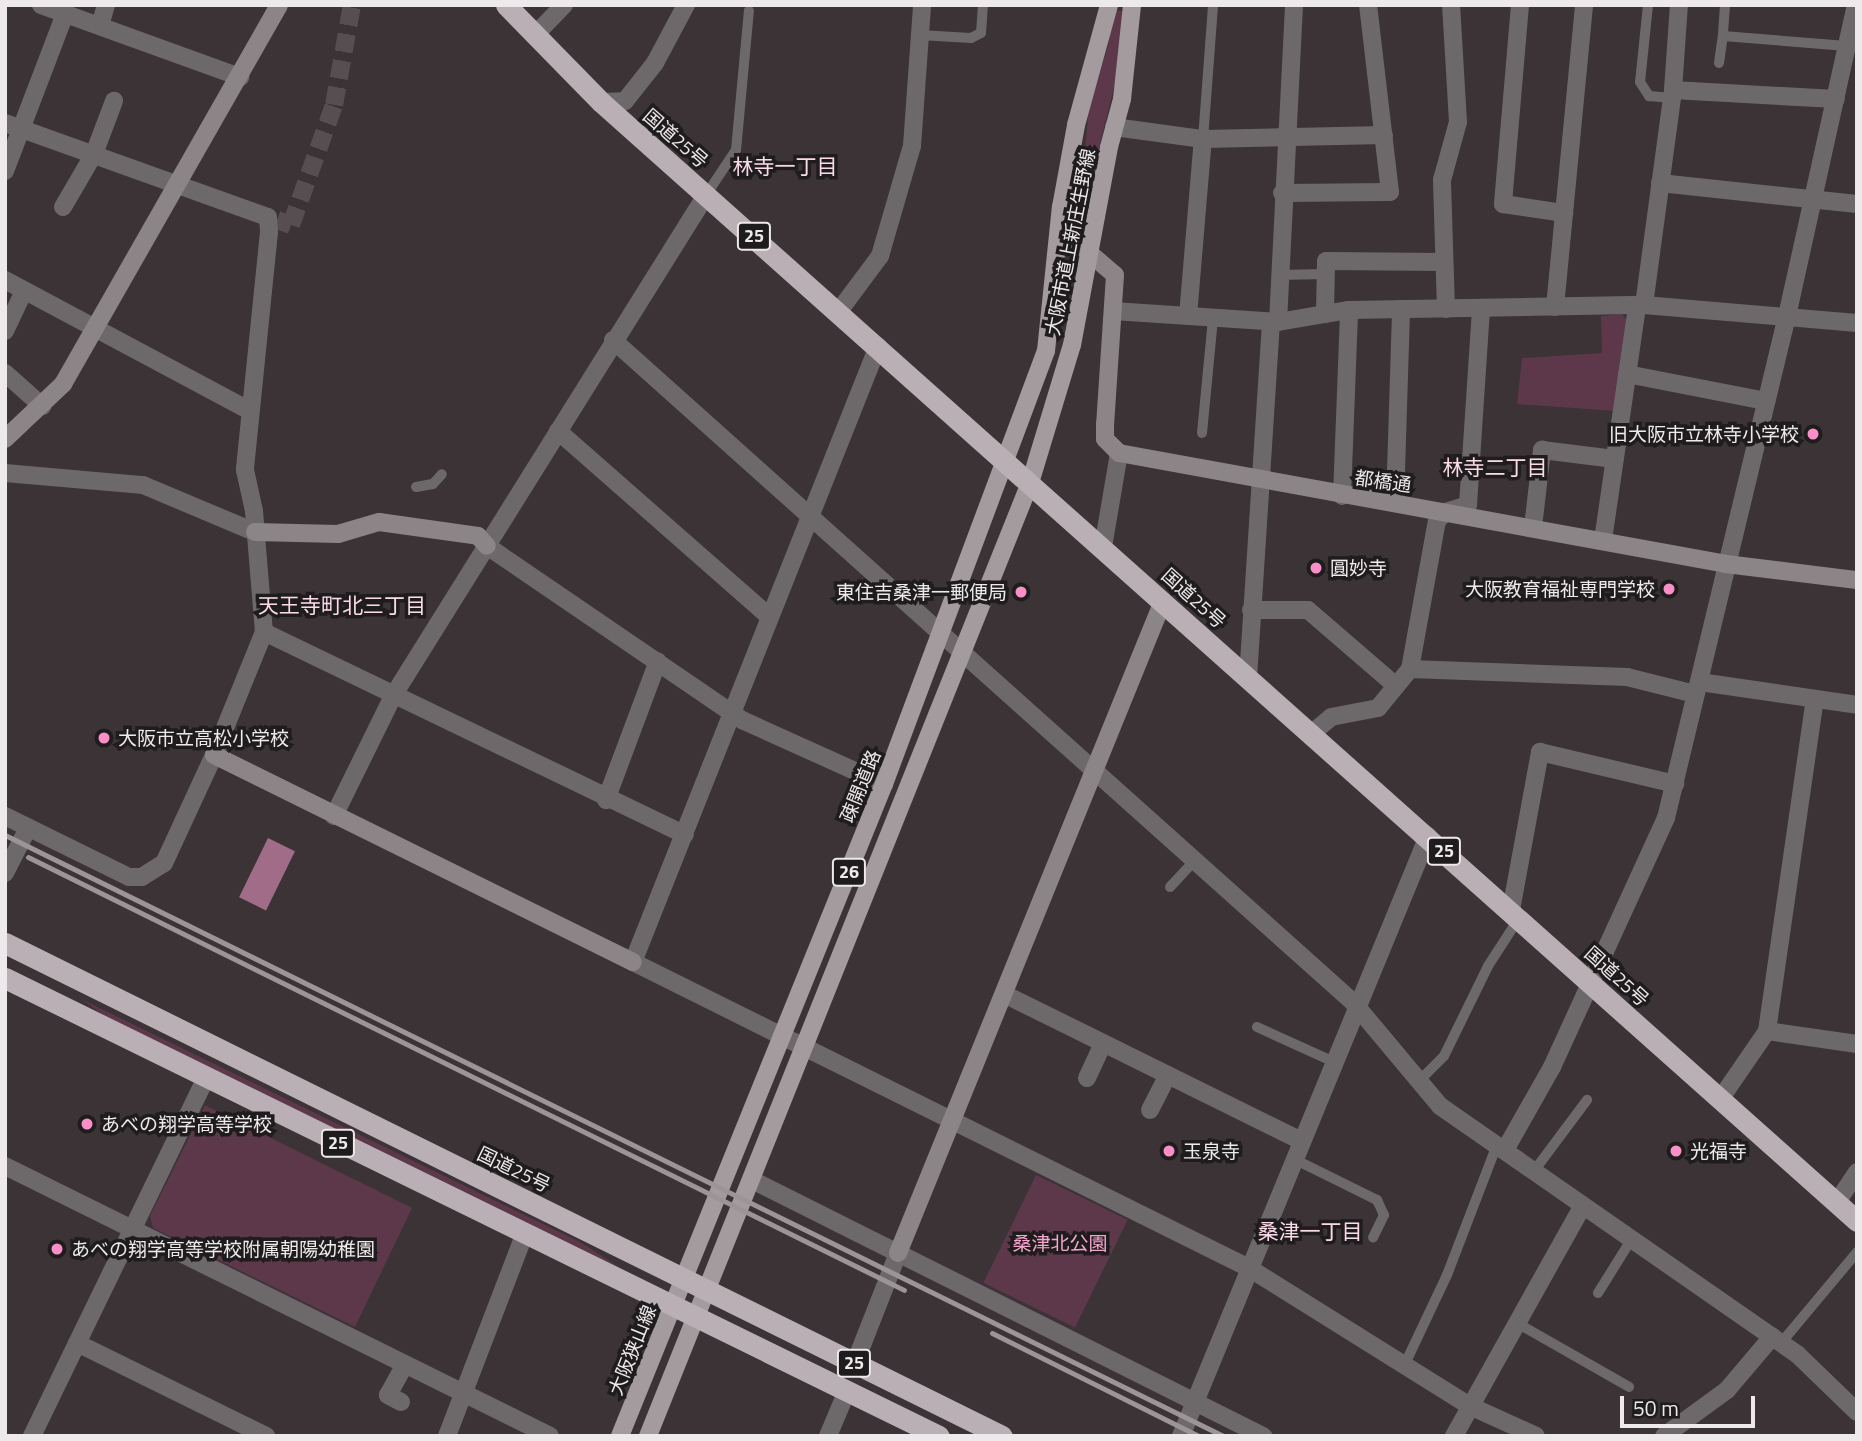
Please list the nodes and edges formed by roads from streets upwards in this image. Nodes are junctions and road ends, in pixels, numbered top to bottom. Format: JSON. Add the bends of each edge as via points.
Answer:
{"nodes":[{"id":1,"x":41,"y":5,"type":"edge"},
{"id":2,"x":106,"y":5,"type":"edge"},
{"id":3,"x":279,"y":5,"type":"edge"},
{"id":4,"x":506,"y":5,"type":"edge"},
{"id":5,"x":564,"y":5,"type":"edge"},
{"id":6,"x":686,"y":5,"type":"edge"},
{"id":7,"x":922,"y":5,"type":"edge"},
{"id":8,"x":1109,"y":5,"type":"edge"},
{"id":9,"x":1132,"y":5,"type":"edge"},
{"id":10,"x":1294,"y":5,"type":"edge"},
{"id":11,"x":1368,"y":5,"type":"edge"},
{"id":12,"x":1451,"y":5,"type":"edge"},
{"id":13,"x":1520,"y":5,"type":"edge"},
{"id":14,"x":1584,"y":5,"type":"edge"},
{"id":15,"x":1679,"y":5,"type":"edge"},
{"id":16,"x":1856,"y":5,"type":"edge"},
{"id":17,"x":65,"y":13,"type":"junction"},
{"id":18,"x":100,"y":26,"type":"junction"},
{"id":19,"x":535,"y":35,"type":"junction"},
{"id":20,"x":1849,"y":76,"type":"edge"},
{"id":21,"x":240,"y":77,"type":"junction"},
{"id":22,"x":1673,"y":94,"type":"junction"},
{"id":23,"x":1836,"y":99,"type":"junction"},
{"id":24,"x":114,"y":101,"type":"dead end"},
{"id":25,"x":601,"y":102,"type":"junction"},
{"id":26,"x":14,"y":125,"type":"edge"},
{"id":27,"x":1114,"y":127,"type":"junction"},
{"id":28,"x":1384,"y":135,"type":"junction"},
{"id":29,"x":1203,"y":139,"type":"junction"},
{"id":30,"x":1286,"y":140,"type":"junction"},
{"id":31,"x":94,"y":154,"type":"junction"},
{"id":32,"x":5,"y":171,"type":"edge"},
{"id":33,"x":1660,"y":183,"type":"junction"},
{"id":34,"x":178,"y":185,"type":"junction"},
{"id":35,"x":1282,"y":193,"type":"junction"},
{"id":36,"x":706,"y":195,"type":"junction"},
{"id":37,"x":1813,"y":200,"type":"junction"},
{"id":38,"x":1857,"y":204,"type":"edge"},
{"id":39,"x":63,"y":207,"type":"dead end"},
{"id":40,"x":1564,"y":213,"type":"junction"},
{"id":41,"x":1060,"y":228,"type":"junction"},
{"id":42,"x":1091,"y":253,"type":"junction"},
{"id":43,"x":1444,"y":262,"type":"junction"},
{"id":44,"x":5,"y":280,"type":"edge"},
{"id":45,"x":24,"y":291,"type":"junction"},
{"id":46,"x":1641,"y":306,"type":"junction"},
{"id":47,"x":1555,"y":307,"type":"junction"},
{"id":48,"x":1481,"y":308,"type":"junction"},
{"id":49,"x":1401,"y":309,"type":"junction"},
{"id":50,"x":1446,"y":309,"type":"junction"},
{"id":51,"x":1349,"y":310,"type":"junction"},
{"id":52,"x":839,"y":311,"type":"junction"},
{"id":53,"x":1114,"y":312,"type":"junction"},
{"id":54,"x":1325,"y":314,"type":"junction"},
{"id":55,"x":1188,"y":316,"type":"junction"},
{"id":56,"x":1787,"y":316,"type":"junction"},
{"id":57,"x":1274,"y":322,"type":"junction"},
{"id":58,"x":1857,"y":323,"type":"edge"},
{"id":59,"x":95,"y":328,"type":"junction"},
{"id":60,"x":5,"y":331,"type":"edge"},
{"id":61,"x":613,"y":340,"type":"junction"},
{"id":62,"x":878,"y":346,"type":"junction"},
{"id":63,"x":5,"y":373,"type":"edge"},
{"id":64,"x":1627,"y":374,"type":"junction"},
{"id":65,"x":1766,"y":401,"type":"junction"},
{"id":66,"x":42,"y":405,"type":"junction"},
{"id":67,"x":250,"y":411,"type":"junction"},
{"id":68,"x":558,"y":431,"type":"junction"},
{"id":69,"x":5,"y":439,"type":"edge"},
{"id":70,"x":1119,"y":453,"type":"junction"},
{"id":71,"x":1614,"y":459,"type":"junction"},
{"id":72,"x":1007,"y":462,"type":"junction"},
{"id":73,"x":5,"y":473,"type":"edge"},
{"id":74,"x":1258,"y":481,"type":"junction"},
{"id":75,"x":1030,"y":483,"type":"junction"},
{"id":76,"x":1342,"y":496,"type":"junction"},
{"id":77,"x":1395,"y":503,"type":"junction"},
{"id":78,"x":1445,"y":512,"type":"junction"},
{"id":79,"x":812,"y":517,"type":"junction"},
{"id":80,"x":1533,"y":527,"type":"junction"},
{"id":81,"x":256,"y":532,"type":"junction"},
{"id":82,"x":1604,"y":540,"type":"junction"},
{"id":83,"x":487,"y":546,"type":"junction"},
{"id":84,"x":1103,"y":547,"type":"junction"},
{"id":85,"x":1727,"y":564,"type":"junction"},
{"id":86,"x":1857,"y":580,"type":"edge"},
{"id":87,"x":1163,"y":601,"type":"junction"},
{"id":88,"x":1251,"y":610,"type":"junction"},
{"id":89,"x":770,"y":617,"type":"junction"},
{"id":90,"x":264,"y":632,"type":"junction"},
{"id":91,"x":942,"y":633,"type":"junction"},
{"id":92,"x":963,"y":651,"type":"junction"},
{"id":93,"x":658,"y":661,"type":"junction"},
{"id":94,"x":1410,"y":669,"type":"junction"},
{"id":95,"x":1248,"y":678,"type":"junction"},
{"id":96,"x":1396,"y":686,"type":"junction"},
{"id":97,"x":1698,"y":688,"type":"junction"},
{"id":98,"x":393,"y":696,"type":"junction"},
{"id":99,"x":1815,"y":699,"type":"junction"},
{"id":100,"x":1857,"y":705,"type":"edge"},
{"id":101,"x":732,"y":711,"type":"junction"},
{"id":102,"x":1311,"y":734,"type":"junction"},
{"id":103,"x":214,"y":755,"type":"junction"},
{"id":104,"x":1094,"y":771,"type":"junction"},
{"id":105,"x":884,"y":783,"type":"junction"},
{"id":106,"x":1675,"y":784,"type":"junction"},
{"id":107,"x":606,"y":800,"type":"junction"},
{"id":108,"x":5,"y":816,"type":"edge"},
{"id":109,"x":334,"y":816,"type":"junction"},
{"id":110,"x":28,"y":828,"type":"junction"},
{"id":111,"x":685,"y":835,"type":"junction"},
{"id":112,"x":1428,"y":836,"type":"junction"},
{"id":113,"x":5,"y":873,"type":"edge"},
{"id":114,"x":1515,"y":914,"type":"junction"},
{"id":115,"x":5,"y":943,"type":"edge"},
{"id":116,"x":633,"y":961,"type":"junction"},
{"id":117,"x":5,"y":978,"type":"edge"},
{"id":118,"x":1588,"y":982,"type":"junction"},
{"id":119,"x":1004,"y":994,"type":"junction"},
{"id":120,"x":1356,"y":1007,"type":"junction"},
{"id":121,"x":1767,"y":1031,"type":"junction"},
{"id":122,"x":783,"y":1035,"type":"junction"},
{"id":123,"x":1103,"y":1043,"type":"junction"},
{"id":124,"x":1857,"y":1044,"type":"edge"},
{"id":125,"x":807,"y":1047,"type":"junction"},
{"id":126,"x":1168,"y":1075,"type":"junction"},
{"id":127,"x":206,"y":1078,"type":"junction"},
{"id":128,"x":1087,"y":1078,"type":"dead end"},
{"id":129,"x":1721,"y":1098,"type":"junction"},
{"id":130,"x":1150,"y":1110,"type":"dead end"},
{"id":131,"x":952,"y":1121,"type":"junction"},
{"id":132,"x":1301,"y":1141,"type":"junction"},
{"id":133,"x":1501,"y":1147,"type":"junction"},
{"id":134,"x":7,"y":1171,"type":"edge"},
{"id":135,"x":1857,"y":1172,"type":"edge"},
{"id":136,"x":752,"y":1180,"type":"junction"},
{"id":137,"x":1837,"y":1202,"type":"junction"},
{"id":138,"x":1582,"y":1207,"type":"junction"},
{"id":139,"x":1857,"y":1221,"type":"edge"},
{"id":140,"x":132,"y":1230,"type":"junction"},
{"id":141,"x":524,"y":1235,"type":"junction"},
{"id":142,"x":898,"y":1253,"type":"junction"},
{"id":143,"x":1249,"y":1268,"type":"junction"},
{"id":144,"x":684,"y":1279,"type":"junction"},
{"id":145,"x":706,"y":1290,"type":"junction"},
{"id":146,"x":672,"y":1306,"type":"junction"},
{"id":147,"x":695,"y":1316,"type":"junction"},
{"id":148,"x":1777,"y":1340,"type":"junction"},
{"id":149,"x":77,"y":1342,"type":"junction"},
{"id":150,"x":855,"y":1363,"type":"junction"},
{"id":151,"x":404,"y":1366,"type":"junction"},
{"id":152,"x":847,"y":1391,"type":"junction"},
{"id":153,"x":464,"y":1393,"type":"junction"},
{"id":154,"x":1194,"y":1401,"type":"junction"},
{"id":155,"x":401,"y":1402,"type":"dead end"},
{"id":156,"x":1470,"y":1406,"type":"junction"},
{"id":157,"x":1857,"y":1412,"type":"edge"},
{"id":158,"x":32,"y":1436,"type":"edge"},
{"id":159,"x":266,"y":1436,"type":"edge"},
{"id":160,"x":447,"y":1436,"type":"edge"},
{"id":161,"x":550,"y":1436,"type":"edge"},
{"id":162,"x":620,"y":1436,"type":"edge"},
{"id":163,"x":648,"y":1436,"type":"edge"},
{"id":164,"x":828,"y":1436,"type":"edge"},
{"id":165,"x":939,"y":1436,"type":"edge"},
{"id":166,"x":1002,"y":1436,"type":"edge"},
{"id":167,"x":1181,"y":1436,"type":"edge"},
{"id":168,"x":1263,"y":1436,"type":"edge"},
{"id":169,"x":1454,"y":1436,"type":"edge"},
{"id":170,"x":1536,"y":1436,"type":"edge"},
{"id":171,"x":1664,"y":1436,"type":"edge"}],
"edges":[{"from":1,"to":17,"type":"street"},
{"from":2,"to":18,"type":"street"},
{"from":3,"to":21,"type":"street"},
{"from":4,"to":19,"type":"highway","name":"国道25号","number":"25"},
{"from":5,"to":19,"type":"street"},
{"from":6,"to":25,"type":"street","via":[[655,63],[625,101]]},
{"from":7,"to":52,"type":"street","via":[[912,146],[880,256]]},
{"from":8,"to":41,"type":"main road","name":"大阪市道上新庄生野線","via":[[1076,125]]},
{"from":9,"to":27,"type":"main road","name":"大阪市道上新庄生野線","via":[[1122,99]]},
{"from":10,"to":30,"type":"street"},
{"from":11,"to":28,"type":"street"},
{"from":12,"to":43,"type":"street","via":[[1458,122],[1442,180]]},
{"from":13,"to":40,"type":"street","via":[[1503,204]]},
{"from":14,"to":40,"type":"street"},
{"from":15,"to":22,"type":"street"},
{"from":16,"to":20,"type":"street","via":[[1847,46]]},
{"from":17,"to":18,"type":"street"},
{"from":17,"to":26,"type":"street"},
{"from":18,"to":21,"type":"street"},
{"from":19,"to":25,"type":"highway","name":"国道25号","number":"25"},
{"from":20,"to":23,"type":"street"},
{"from":21,"to":34,"type":"street"},
{"from":22,"to":23,"type":"street"},
{"from":22,"to":33,"type":"street"},
{"from":23,"to":37,"type":"street"},
{"from":24,"to":31,"type":"street"},
{"from":25,"to":36,"type":"highway","name":"国道25号","number":"25"},
{"from":26,"to":31,"type":"street"},
{"from":26,"to":32,"type":"street"},
{"from":27,"to":29,"type":"street"},
{"from":27,"to":42,"type":"main road","name":"大阪市道上新庄生野線"},
{"from":28,"to":30,"type":"street"},
{"from":28,"to":35,"type":"street","via":[[1390,192]]},
{"from":29,"to":30,"type":"street"},
{"from":29,"to":55,"type":"street"},
{"from":30,"to":35,"type":"street"},
{"from":31,"to":34,"type":"street"},
{"from":31,"to":39,"type":"street"},
{"from":33,"to":37,"type":"street"},
{"from":33,"to":46,"type":"street"},
{"from":34,"to":59,"type":"street"},
{"from":34,"to":67,"type":"street","via":[[272,218]]},
{"from":35,"to":57,"type":"street"},
{"from":36,"to":52,"type":"highway","name":"国道25号","number":"25"},
{"from":36,"to":61,"type":"street"},
{"from":37,"to":38,"type":"street"},
{"from":37,"to":56,"type":"street"},
{"from":40,"to":47,"type":"street"},
{"from":41,"to":42,"type":"street"},
{"from":41,"to":72,"type":"main road","name":"大阪市道上新庄生野線","via":[[1046,351]]},
{"from":42,"to":53,"type":"street","via":[[1115,275]]},
{"from":42,"to":75,"type":"main road","name":"大阪市道上新庄生野線","via":[[1072,345]]},
{"from":43,"to":50,"type":"street"},
{"from":43,"to":54,"type":"street","via":[[1325,261]]},
{"from":44,"to":45,"type":"street"},
{"from":45,"to":59,"type":"street"},
{"from":45,"to":60,"type":"street"},
{"from":46,"to":47,"type":"street"},
{"from":46,"to":56,"type":"street"},
{"from":46,"to":64,"type":"street"},
{"from":47,"to":48,"type":"street"},
{"from":48,"to":50,"type":"street"},
{"from":48,"to":78,"type":"street","via":[[1468,505]]},
{"from":49,"to":50,"type":"street"},
{"from":49,"to":51,"type":"street"},
{"from":49,"to":77,"type":"street"},
{"from":51,"to":54,"type":"street"},
{"from":51,"to":76,"type":"street"},
{"from":52,"to":62,"type":"highway","name":"国道25号","number":"25"},
{"from":53,"to":55,"type":"street"},
{"from":53,"to":70,"type":"street","via":[[1105,439]]},
{"from":54,"to":57,"type":"street"},
{"from":55,"to":57,"type":"street"},
{"from":56,"to":58,"type":"street"},
{"from":56,"to":65,"type":"street"},
{"from":57,"to":74,"type":"street"},
{"from":59,"to":66,"type":"street","via":[[63,384]]},
{"from":59,"to":67,"type":"street"},
{"from":61,"to":68,"type":"street"},
{"from":61,"to":79,"type":"street"},
{"from":62,"to":72,"type":"highway","name":"国道25号","number":"25"},
{"from":62,"to":79,"type":"street"},
{"from":63,"to":66,"type":"street"},
{"from":64,"to":65,"type":"street"},
{"from":64,"to":71,"type":"street"},
{"from":65,"to":85,"type":"street"},
{"from":66,"to":69,"type":"street"},
{"from":67,"to":81,"type":"street","via":[[245,470]]},
{"from":68,"to":83,"type":"street"},
{"from":68,"to":89,"type":"street"},
{"from":70,"to":74,"type":"street","name":"都橋通"},
{"from":70,"to":84,"type":"street"},
{"from":71,"to":80,"type":"street","via":[[1542,450]]},
{"from":71,"to":82,"type":"street"},
{"from":72,"to":75,"type":"highway","name":"国道25号","number":"25"},
{"from":72,"to":91,"type":"main road","name":"疎開道路","number":"26"},
{"from":73,"to":81,"type":"street","via":[[143,485]]},
{"from":74,"to":76,"type":"street","name":"都橋通"},
{"from":74,"to":88,"type":"street"},
{"from":75,"to":84,"type":"highway","name":"国道25号","number":"25"},
{"from":75,"to":92,"type":"main road","number":"26"},
{"from":76,"to":77,"type":"street","name":"都橋通"},
{"from":77,"to":78,"type":"street","name":"都橋通"},
{"from":78,"to":80,"type":"street","name":"都橋通"},
{"from":78,"to":94,"type":"street","via":[[1437,521]]},
{"from":79,"to":89,"type":"street"},
{"from":79,"to":91,"type":"street"},
{"from":80,"to":82,"type":"street","name":"都橋通"},
{"from":81,"to":83,"type":"street","via":[[338,534],[379,522],[478,536]]},
{"from":81,"to":90,"type":"street"},
{"from":82,"to":85,"type":"street","name":"都橋通"},
{"from":83,"to":93,"type":"street"},
{"from":83,"to":98,"type":"street"},
{"from":84,"to":87,"type":"highway","name":"国道25号","number":"25"},
{"from":85,"to":86,"type":"street","name":"都橋通"},
{"from":85,"to":97,"type":"street"},
{"from":87,"to":95,"type":"highway","name":"国道25号","number":"25"},
{"from":87,"to":104,"type":"street"},
{"from":88,"to":95,"type":"street"},
{"from":88,"to":96,"type":"street","via":[[1308,610]]},
{"from":89,"to":101,"type":"street"},
{"from":90,"to":98,"type":"street"},
{"from":90,"to":103,"type":"street"},
{"from":91,"to":92,"type":"street"},
{"from":91,"to":105,"type":"main road","name":"疎開道路","number":"26"},
{"from":92,"to":104,"type":"street"},
{"from":92,"to":125,"type":"main road","number":"26"},
{"from":93,"to":101,"type":"street"},
{"from":93,"to":107,"type":"street"},
{"from":94,"to":96,"type":"street"},
{"from":94,"to":97,"type":"street","via":[[1627,677]]},
{"from":95,"to":102,"type":"highway","name":"国道25号","number":"25"},
{"from":96,"to":102,"type":"street","via":[[1378,708],[1331,717]]},
{"from":97,"to":99,"type":"street"},
{"from":97,"to":106,"type":"street"},
{"from":98,"to":107,"type":"street"},
{"from":98,"to":109,"type":"street"},
{"from":99,"to":100,"type":"street"},
{"from":99,"to":121,"type":"street"},
{"from":101,"to":105,"type":"street","via":[[742,720]]},
{"from":101,"to":111,"type":"street"},
{"from":102,"to":112,"type":"highway","name":"国道25号","number":"25"},
{"from":103,"to":109,"type":"street"},
{"from":103,"to":110,"type":"street","via":[[164,863],[142,877],[128,877]]},
{"from":104,"to":119,"type":"street"},
{"from":104,"to":120,"type":"street"},
{"from":105,"to":122,"type":"main road","name":"疎開道路","number":"26"},
{"from":106,"to":114,"type":"street","via":[[1539,752]]},
{"from":106,"to":118,"type":"street","via":[[1666,818]]},
{"from":107,"to":111,"type":"street"},
{"from":108,"to":110,"type":"street"},
{"from":109,"to":116,"type":"street"},
{"from":110,"to":113,"type":"street"},
{"from":111,"to":116,"type":"street"},
{"from":112,"to":114,"type":"highway","name":"国道25号","number":"25"},
{"from":112,"to":120,"type":"street"},
{"from":114,"to":118,"type":"highway","name":"国道25号","number":"25"},
{"from":115,"to":144,"type":"highway","name":"国道25号","number":"25"},
{"from":116,"to":122,"type":"street"},
{"from":117,"to":127,"type":"highway","number":"25"},
{"from":118,"to":129,"type":"highway","name":"国道25号","number":"25"},
{"from":118,"to":133,"type":"street","via":[[1552,1067]]},
{"from":119,"to":123,"type":"street"},
{"from":119,"to":131,"type":"street"},
{"from":120,"to":132,"type":"street"},
{"from":120,"to":133,"type":"street","via":[[1440,1107]]},
{"from":121,"to":124,"type":"street"},
{"from":121,"to":129,"type":"street"},
{"from":122,"to":125,"type":"street"},
{"from":122,"to":144,"type":"main road","name":"疎開道路","number":"26"},
{"from":123,"to":126,"type":"street"},
{"from":123,"to":128,"type":"street"},
{"from":125,"to":131,"type":"street"},
{"from":125,"to":136,"type":"main road","number":"26"},
{"from":126,"to":130,"type":"street"},
{"from":126,"to":132,"type":"street"},
{"from":127,"to":140,"type":"street"},
{"from":127,"to":141,"type":"highway","number":"25"},
{"from":129,"to":137,"type":"highway","name":"国道25号","number":"25"},
{"from":131,"to":142,"type":"street"},
{"from":131,"to":143,"type":"street"},
{"from":132,"to":143,"type":"street"},
{"from":133,"to":138,"type":"street"},
{"from":134,"to":140,"type":"street"},
{"from":135,"to":137,"type":"street"},
{"from":136,"to":142,"type":"street"},
{"from":136,"to":145,"type":"main road","number":"26"},
{"from":137,"to":139,"type":"highway","name":"国道25号","number":"25"},
{"from":138,"to":148,"type":"street"},
{"from":138,"to":156,"type":"street"},
{"from":140,"to":149,"type":"street"},
{"from":140,"to":151,"type":"street"},
{"from":141,"to":146,"type":"highway","number":"25"},
{"from":141,"to":153,"type":"street"},
{"from":142,"to":150,"type":"street"},
{"from":142,"to":154,"type":"street"},
{"from":143,"to":154,"type":"street"},
{"from":143,"to":156,"type":"street"},
{"from":144,"to":145,"type":"highway","name":"国道25号","number":"25"},
{"from":144,"to":146,"type":"main road","name":"大阪狭山線","number":"26"},
{"from":145,"to":147,"type":"main road","number":"26"},
{"from":145,"to":150,"type":"highway","name":"国道25号","number":"25"},
{"from":146,"to":147,"type":"highway","number":"25"},
{"from":146,"to":162,"type":"main road","name":"大阪狭山線","number":"26"},
{"from":147,"to":152,"type":"highway","number":"25"},
{"from":147,"to":163,"type":"main road","number":"26"},
{"from":148,"to":157,"type":"street"},
{"from":148,"to":171,"type":"street","via":[[1727,1390]]},
{"from":149,"to":158,"type":"street"},
{"from":149,"to":159,"type":"street"},
{"from":150,"to":166,"type":"highway","name":"国道25号","number":"25"},
{"from":151,"to":153,"type":"street"},
{"from":151,"to":155,"type":"street","via":[[388,1395]]},
{"from":152,"to":164,"type":"street"},
{"from":152,"to":165,"type":"highway","number":"25"},
{"from":153,"to":160,"type":"street"},
{"from":153,"to":161,"type":"street"},
{"from":154,"to":167,"type":"street"},
{"from":154,"to":168,"type":"street"},
{"from":156,"to":169,"type":"street"},
{"from":156,"to":170,"type":"street"}]}
